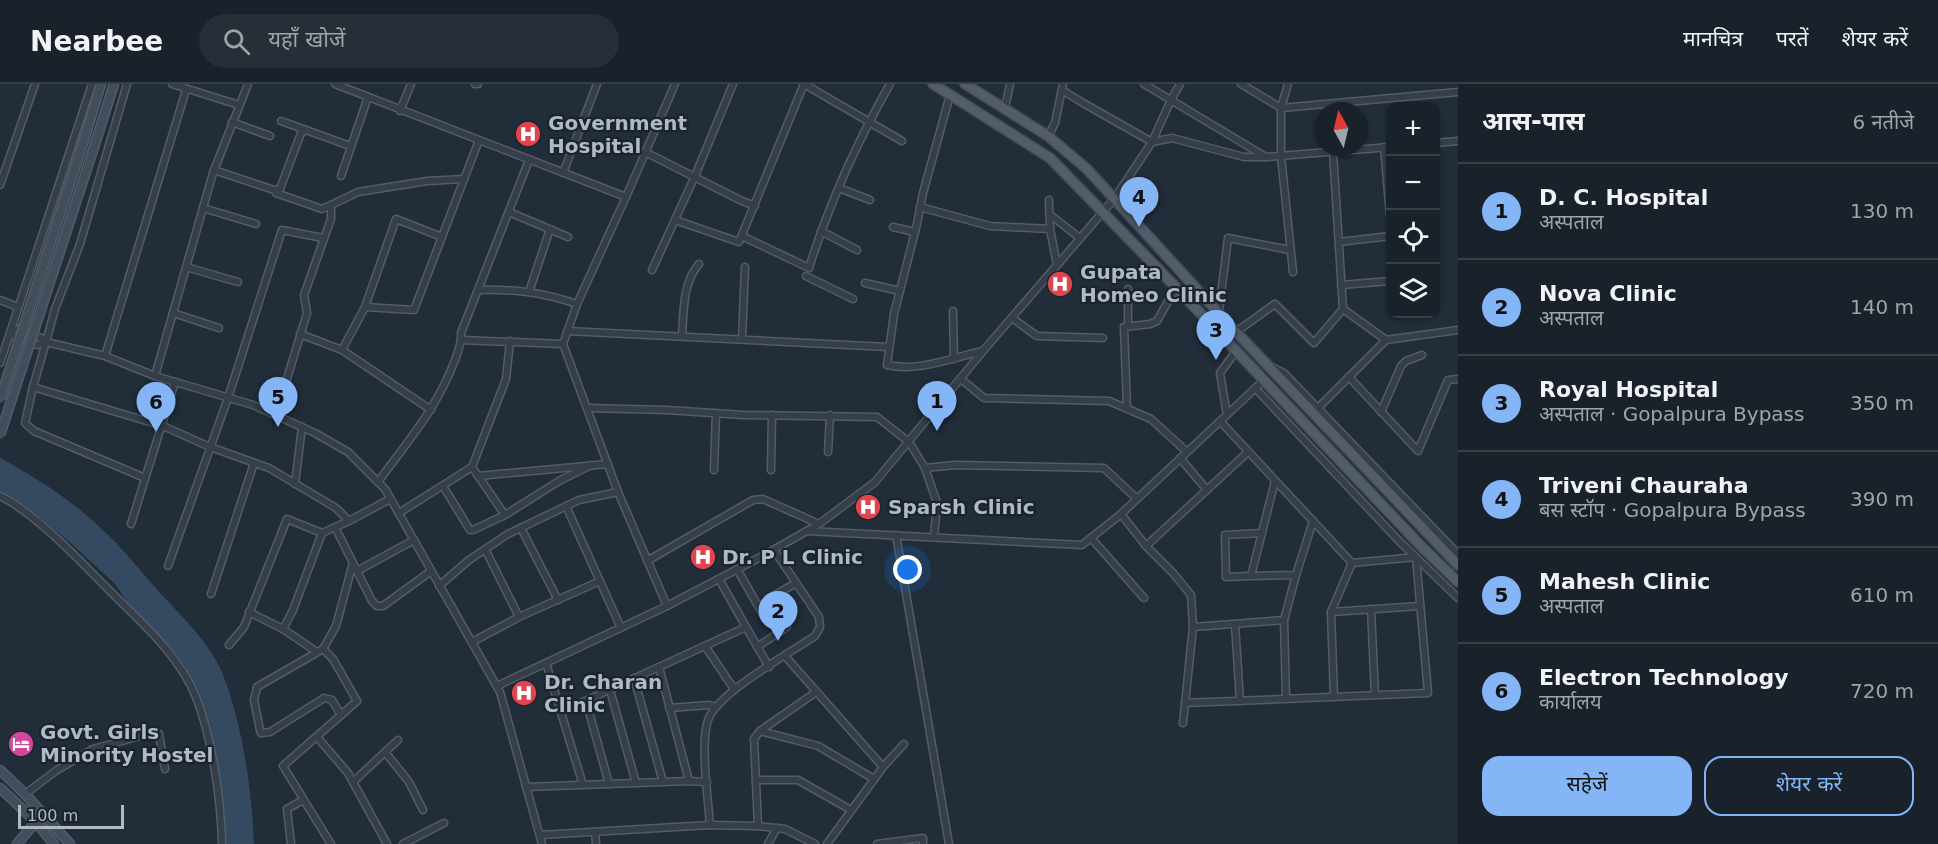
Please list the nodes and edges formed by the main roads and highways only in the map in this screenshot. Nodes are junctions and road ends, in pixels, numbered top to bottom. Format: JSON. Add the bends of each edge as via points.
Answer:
{"nodes":[{"id":1,"x":933,"y":84,"type":"edge"},
{"id":2,"x":965,"y":84,"type":"edge"},
{"id":3,"x":1458,"y":565,"type":"edge"},
{"id":4,"x":1458,"y":582,"type":"edge"}],
"edges":[{"from":1,"to":4,"type":"main road","via":[[1050,158]]},
{"from":2,"to":3,"type":"main road","via":[[1048,136],[1087,169]]}]}
